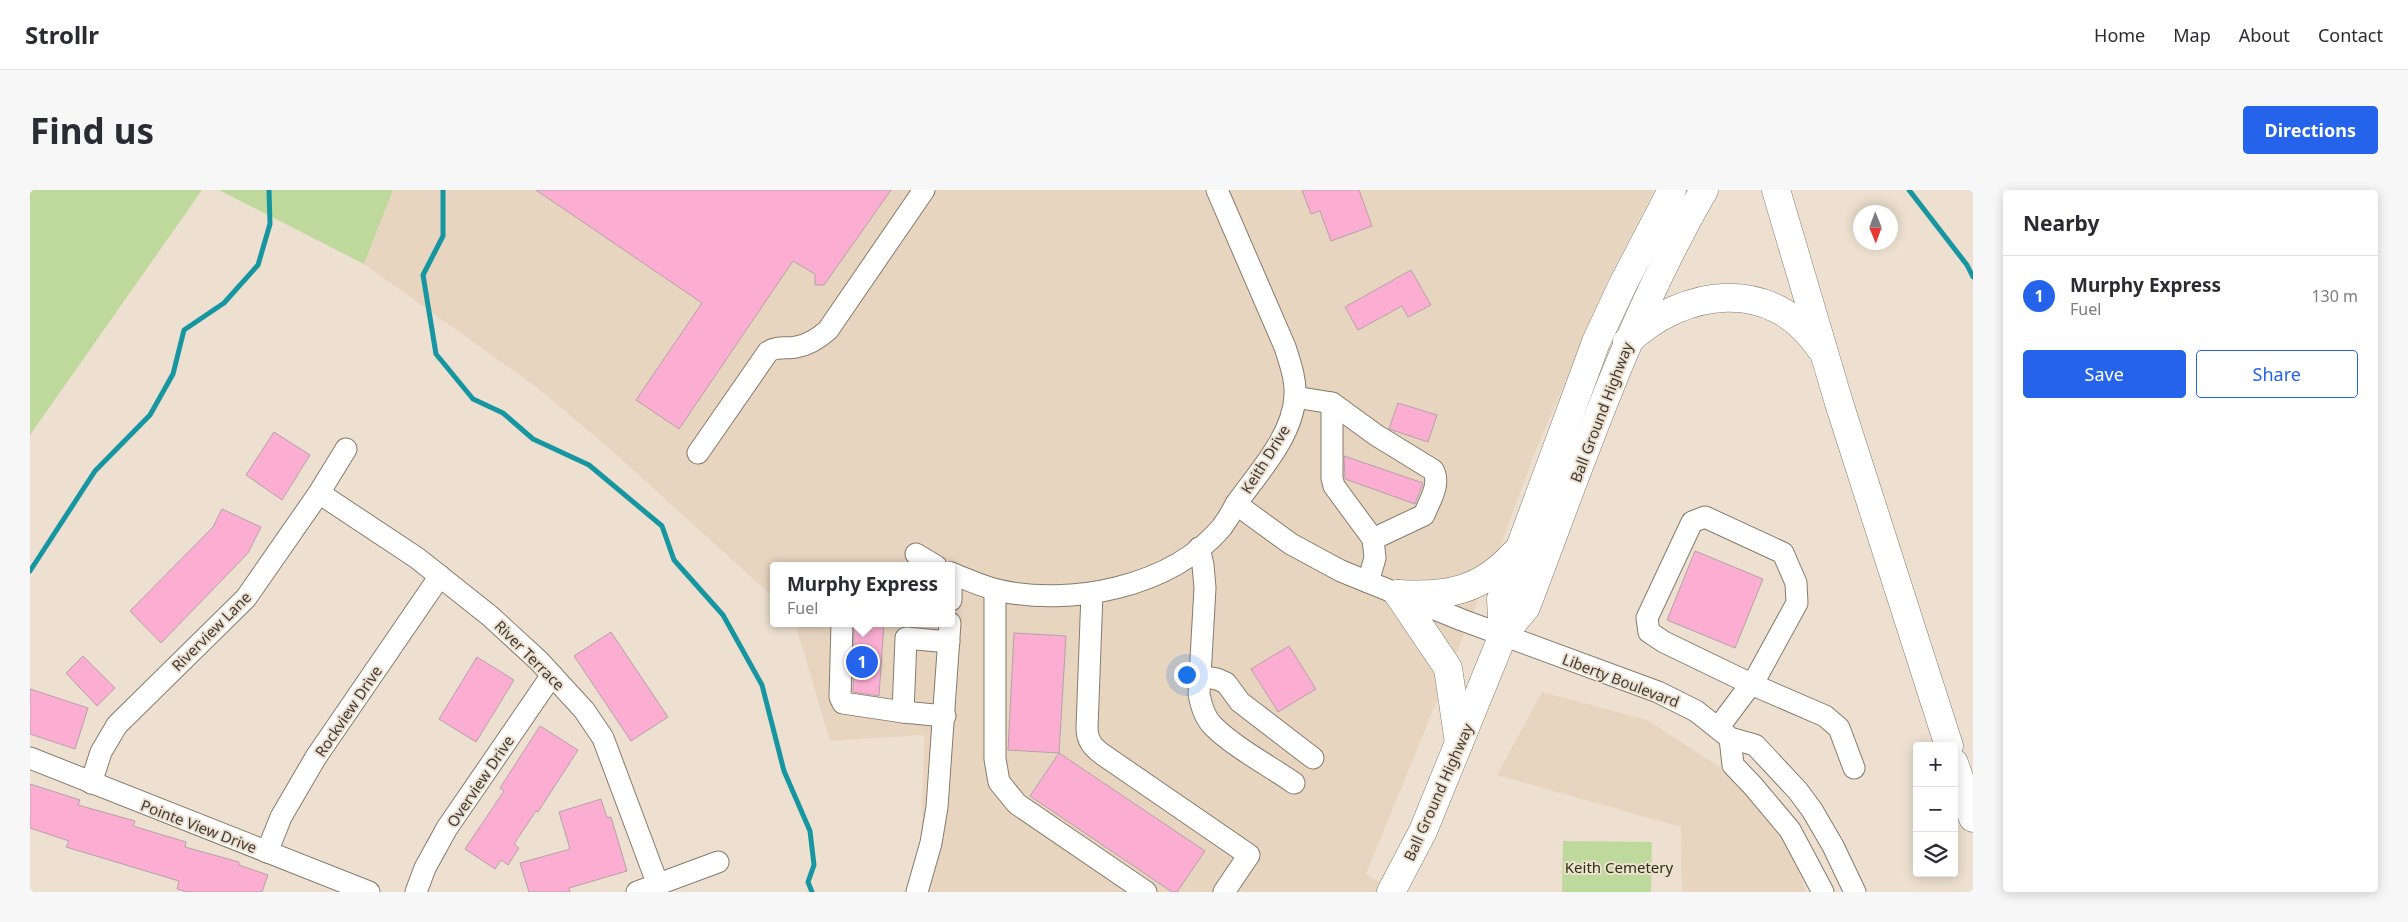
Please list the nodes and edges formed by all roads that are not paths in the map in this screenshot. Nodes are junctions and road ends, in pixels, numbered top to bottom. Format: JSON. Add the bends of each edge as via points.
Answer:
{"nodes":[{"id":1,"x":924,"y":190,"type":"edge"},
{"id":2,"x":1217,"y":190,"type":"edge"},
{"id":3,"x":1672,"y":190,"type":"edge"},
{"id":4,"x":1704,"y":190,"type":"edge"},
{"id":5,"x":1776,"y":190,"type":"edge"},
{"id":6,"x":1627,"y":342,"type":"junction"},
{"id":7,"x":1826,"y":355,"type":"junction"},
{"id":8,"x":1295,"y":397,"type":"junction"},
{"id":9,"x":1332,"y":403,"type":"junction"},
{"id":10,"x":346,"y":449,"type":"dead end"},
{"id":11,"x":698,"y":453,"type":"dead end"},
{"id":12,"x":319,"y":492,"type":"junction"},
{"id":13,"x":1236,"y":504,"type":"junction"},
{"id":14,"x":1373,"y":539,"type":"junction"},
{"id":15,"x":1199,"y":548,"type":"junction"},
{"id":16,"x":1520,"y":549,"type":"junction"},
{"id":17,"x":916,"y":554,"type":"dead end"},
{"id":18,"x":931,"y":562,"type":"edge"},
{"id":19,"x":955,"y":574,"type":"edge"},
{"id":20,"x":440,"y":576,"type":"junction"},
{"id":21,"x":1368,"y":582,"type":"junction"},
{"id":22,"x":995,"y":590,"type":"junction"},
{"id":23,"x":1092,"y":593,"type":"junction"},
{"id":24,"x":1398,"y":594,"type":"junction"},
{"id":25,"x":842,"y":627,"type":"edge"},
{"id":26,"x":905,"y":631,"type":"edge"},
{"id":27,"x":949,"y":633,"type":"edge"},
{"id":28,"x":1504,"y":635,"type":"junction"},
{"id":29,"x":552,"y":675,"type":"junction"},
{"id":30,"x":1200,"y":676,"type":"junction"},
{"id":31,"x":1751,"y":684,"type":"junction"},
{"id":32,"x":903,"y":712,"type":"junction"},
{"id":33,"x":945,"y":716,"type":"junction"},
{"id":34,"x":1724,"y":733,"type":"junction"},
{"id":35,"x":1947,"y":742,"type":"edge"},
{"id":36,"x":1459,"y":743,"type":"junction"},
{"id":37,"x":30,"y":758,"type":"edge"},
{"id":38,"x":1313,"y":758,"type":"dead end"},
{"id":39,"x":1854,"y":768,"type":"dead end"},
{"id":40,"x":1958,"y":775,"type":"edge"},
{"id":41,"x":91,"y":783,"type":"junction"},
{"id":42,"x":1294,"y":783,"type":"dead end"},
{"id":43,"x":1973,"y":818,"type":"edge"},
{"id":44,"x":267,"y":852,"type":"junction"},
{"id":45,"x":718,"y":862,"type":"dead end"},
{"id":46,"x":658,"y":885,"type":"junction"},
{"id":47,"x":369,"y":892,"type":"edge"},
{"id":48,"x":416,"y":892,"type":"edge"},
{"id":49,"x":638,"y":892,"type":"edge"},
{"id":50,"x":917,"y":892,"type":"edge"},
{"id":51,"x":1146,"y":892,"type":"edge"},
{"id":52,"x":1224,"y":892,"type":"edge"},
{"id":53,"x":1391,"y":892,"type":"edge"},
{"id":54,"x":1823,"y":892,"type":"edge"},
{"id":55,"x":1854,"y":892,"type":"edge"}],
"edges":[{"from":1,"to":11,"type":"street","via":[[828,330],[806,344],[768,352]]},
{"from":2,"to":8,"type":"street","name":"Keith Drive","via":[[1285,347],[1294,373]]},
{"from":3,"to":16,"type":"main road","name":"Ball Ground Highway","via":[[1596,342]]},
{"from":4,"to":6,"type":"main road","name":"Ball Ground Highway","via":[[1665,261]]},
{"from":5,"to":7,"type":"main road"},
{"from":6,"to":7,"type":"main road","via":[[1666,313],[1696,302],[1725,297],[1753,300],[1788,316],[1810,332]]},
{"from":6,"to":28,"type":"main road","name":"Ball Ground Highway","via":[[1526,607]]},
{"from":7,"to":35,"type":"main road"},
{"from":8,"to":9,"type":"street"},
{"from":8,"to":13,"type":"street","name":"Keith Drive","via":[[1288,428]]},
{"from":9,"to":14,"type":"street","via":[[1334,486]]},
{"from":9,"to":14,"type":"street","via":[[1433,470],[1437,477],[1424,515]]},
{"from":10,"to":12,"type":"street","name":"Riverview Lane"},
{"from":12,"to":20,"type":"street","name":"River Terrace"},
{"from":12,"to":41,"type":"street","name":"Riverview Lane","via":[[246,598],[117,725],[101,752]]},
{"from":13,"to":15,"type":"street","via":[[1222,526]]},
{"from":13,"to":21,"type":"street","name":"Keith Drive","via":[[1291,544]]},
{"from":14,"to":21,"type":"street","via":[[1375,558]]},
{"from":15,"to":23,"type":"street","via":[[1153,575]]},
{"from":15,"to":30,"type":"street","via":[[1205,588]]},
{"from":16,"to":24,"type":"main road","via":[[1502,568],[1476,585],[1439,594]]},
{"from":16,"to":28,"type":"main road","name":"Ball Ground Highway","via":[[1501,599]]},
{"from":17,"to":18,"type":"street"},
{"from":19,"to":22,"type":"street"},
{"from":20,"to":29,"type":"street","name":"River Terrace","via":[[490,616]]},
{"from":20,"to":44,"type":"street","name":"Rockview Drive","via":[[316,756],[281,817]]},
{"from":21,"to":24,"type":"street","name":"Keith Drive"},
{"from":22,"to":23,"type":"street","via":[[1033,595]]},
{"from":22,"to":51,"type":"street","via":[[995,759],[999,782],[1016,804]]},
{"from":23,"to":52,"type":"street","via":[[1088,739],[1102,754],[1249,855]]},
{"from":24,"to":28,"type":"street","name":"Keith Drive"},
{"from":24,"to":36,"type":"main road","via":[[1448,668]]},
{"from":25,"to":32,"type":"street","via":[[840,697],[843,704]]},
{"from":26,"to":27,"type":"street"},
{"from":26,"to":32,"type":"street"},
{"from":27,"to":33,"type":"street"},
{"from":28,"to":34,"type":"street","name":"Liberty Boulevard","via":[[1672,698],[1696,710]]},
{"from":28,"to":36,"type":"main road","name":"Ball Ground Highway"},
{"from":29,"to":46,"type":"street","name":"River Terrace","via":[[584,710],[603,738]]},
{"from":29,"to":48,"type":"street","name":"Overview Drive","via":[[447,828]]},
{"from":30,"to":38,"type":"street","via":[[1226,683],[1240,702]]},
{"from":30,"to":42,"type":"street","via":[[1200,703],[1212,725]]},
{"from":31,"to":31,"type":"street","via":[[1797,603],[1796,583],[1783,553],[1705,517],[1692,522],[1647,618],[1649,632]]},
{"from":31,"to":34,"type":"street"},
{"from":31,"to":39,"type":"street","via":[[1825,716],[1839,728]]},
{"from":32,"to":33,"type":"street"},
{"from":33,"to":50,"type":"street","via":[[935,820]]},
{"from":34,"to":54,"type":"street","via":[[1733,765],[1790,830]]},
{"from":34,"to":55,"type":"street","name":"Liberty Boulevard","via":[[1755,745],[1798,791],[1833,846]]},
{"from":36,"to":53,"type":"main road","name":"Ball Ground Highway","via":[[1423,830]]},
{"from":37,"to":41,"type":"street","name":"Pointe View Drive"},
{"from":40,"to":43,"type":"main road"},
{"from":41,"to":44,"type":"street","name":"Pointe View Drive"},
{"from":44,"to":47,"type":"street","name":"Pointe View Drive"},
{"from":45,"to":46,"type":"street"},
{"from":46,"to":49,"type":"street"}]}
